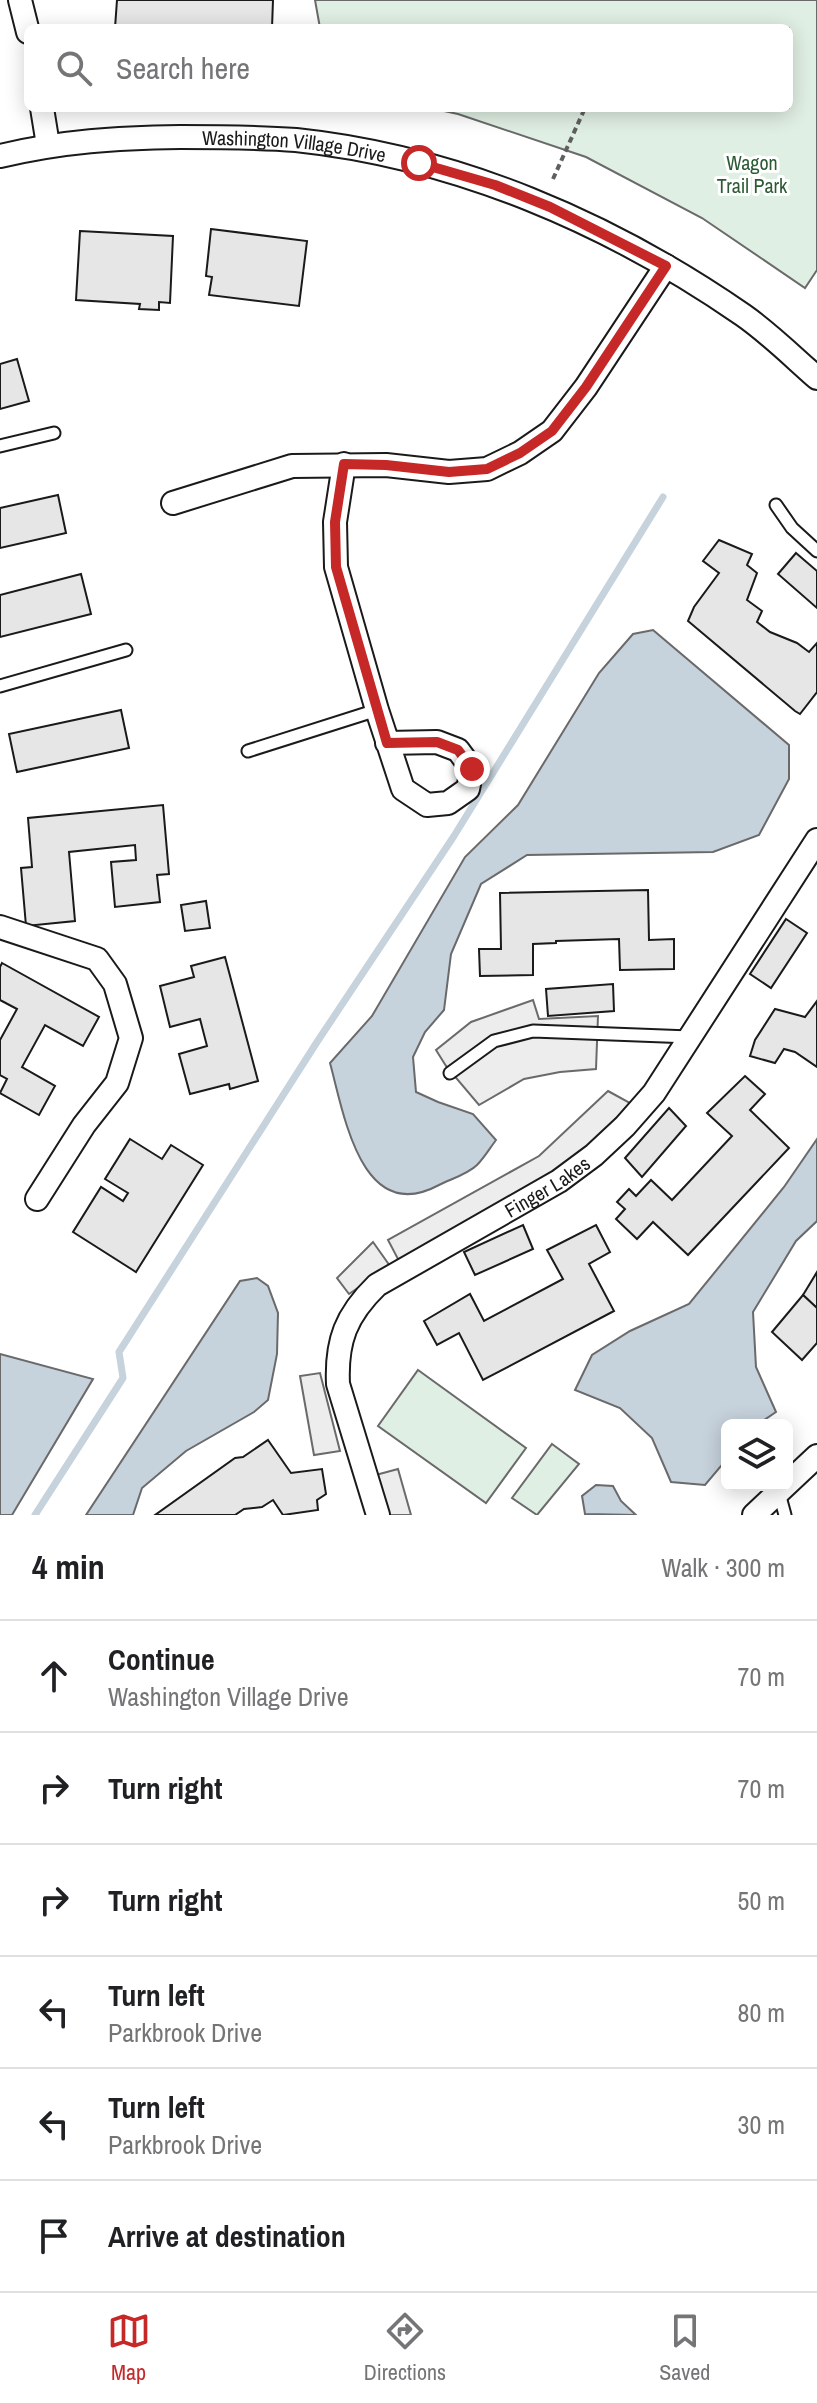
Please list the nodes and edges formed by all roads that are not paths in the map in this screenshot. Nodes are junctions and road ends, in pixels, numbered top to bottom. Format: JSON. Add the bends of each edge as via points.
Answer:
{"nodes":[{"id":1,"x":20,"y":0,"type":"edge"},
{"id":2,"x":26,"y":24,"type":"edge"},
{"id":3,"x":43,"y":112,"type":"edge"},
{"id":4,"x":48,"y":145,"type":"junction"},
{"id":5,"x":0,"y":156,"type":"edge"},
{"id":6,"x":666,"y":266,"type":"junction"},
{"id":7,"x":817,"y":378,"type":"edge"},
{"id":8,"x":54,"y":433,"type":"dead end"},
{"id":9,"x":0,"y":446,"type":"edge"},
{"id":10,"x":344,"y":464,"type":"junction"},
{"id":11,"x":173,"y":503,"type":"dead end"},
{"id":12,"x":776,"y":505,"type":"dead end"},
{"id":13,"x":817,"y":551,"type":"edge"},
{"id":14,"x":126,"y":650,"type":"dead end"},
{"id":15,"x":0,"y":686,"type":"edge"},
{"id":16,"x":377,"y":710,"type":"junction"},
{"id":17,"x":387,"y":743,"type":"dead end"},
{"id":18,"x":248,"y":751,"type":"dead end"},
{"id":19,"x":817,"y":840,"type":"edge"},
{"id":20,"x":0,"y":927,"type":"edge"},
{"id":21,"x":691,"y":1037,"type":"junction"},
{"id":22,"x":450,"y":1073,"type":"dead end"},
{"id":23,"x":37,"y":1199,"type":"dead end"},
{"id":24,"x":817,"y":1456,"type":"edge"},
{"id":25,"x":779,"y":1493,"type":"junction"},
{"id":26,"x":378,"y":1515,"type":"edge"},
{"id":27,"x":754,"y":1515,"type":"edge"},
{"id":28,"x":785,"y":1515,"type":"edge"}],
"edges":[{"from":1,"to":2,"type":"street"},
{"from":3,"to":4,"type":"street"},
{"from":4,"to":5,"type":"street","name":"Washington Village Drive"},
{"from":4,"to":6,"type":"street","name":"Washington Village Drive","via":[[109,138],[233,136],[358,149],[495,185]]},
{"from":6,"to":7,"type":"street","name":"Washington Village Drive","via":[[746,316]]},
{"from":6,"to":10,"type":"street","via":[[552,431],[520,453],[487,469],[449,472]]},
{"from":8,"to":9,"type":"lane"},
{"from":10,"to":11,"type":"street","via":[[292,466]]},
{"from":10,"to":16,"type":"street","via":[[335,522],[336,567]]},
{"from":12,"to":13,"type":"lane"},
{"from":14,"to":15,"type":"lane"},
{"from":16,"to":17,"type":"street"},
{"from":16,"to":18,"type":"lane"},
{"from":19,"to":21,"type":"street","name":"Finger Lakes"},
{"from":20,"to":23,"type":"street","via":[[97,959],[115,984],[131,1038],[117,1083]]},
{"from":21,"to":22,"type":"lane","via":[[533,1031],[494,1041]]},
{"from":21,"to":26,"type":"street","name":"Finger Lakes","via":[[654,1093],[594,1155],[559,1181],[377,1285],[361,1300],[341,1340],[338,1384]]},
{"from":24,"to":25,"type":"street"},
{"from":25,"to":27,"type":"street"},
{"from":25,"to":28,"type":"lane"}]}
